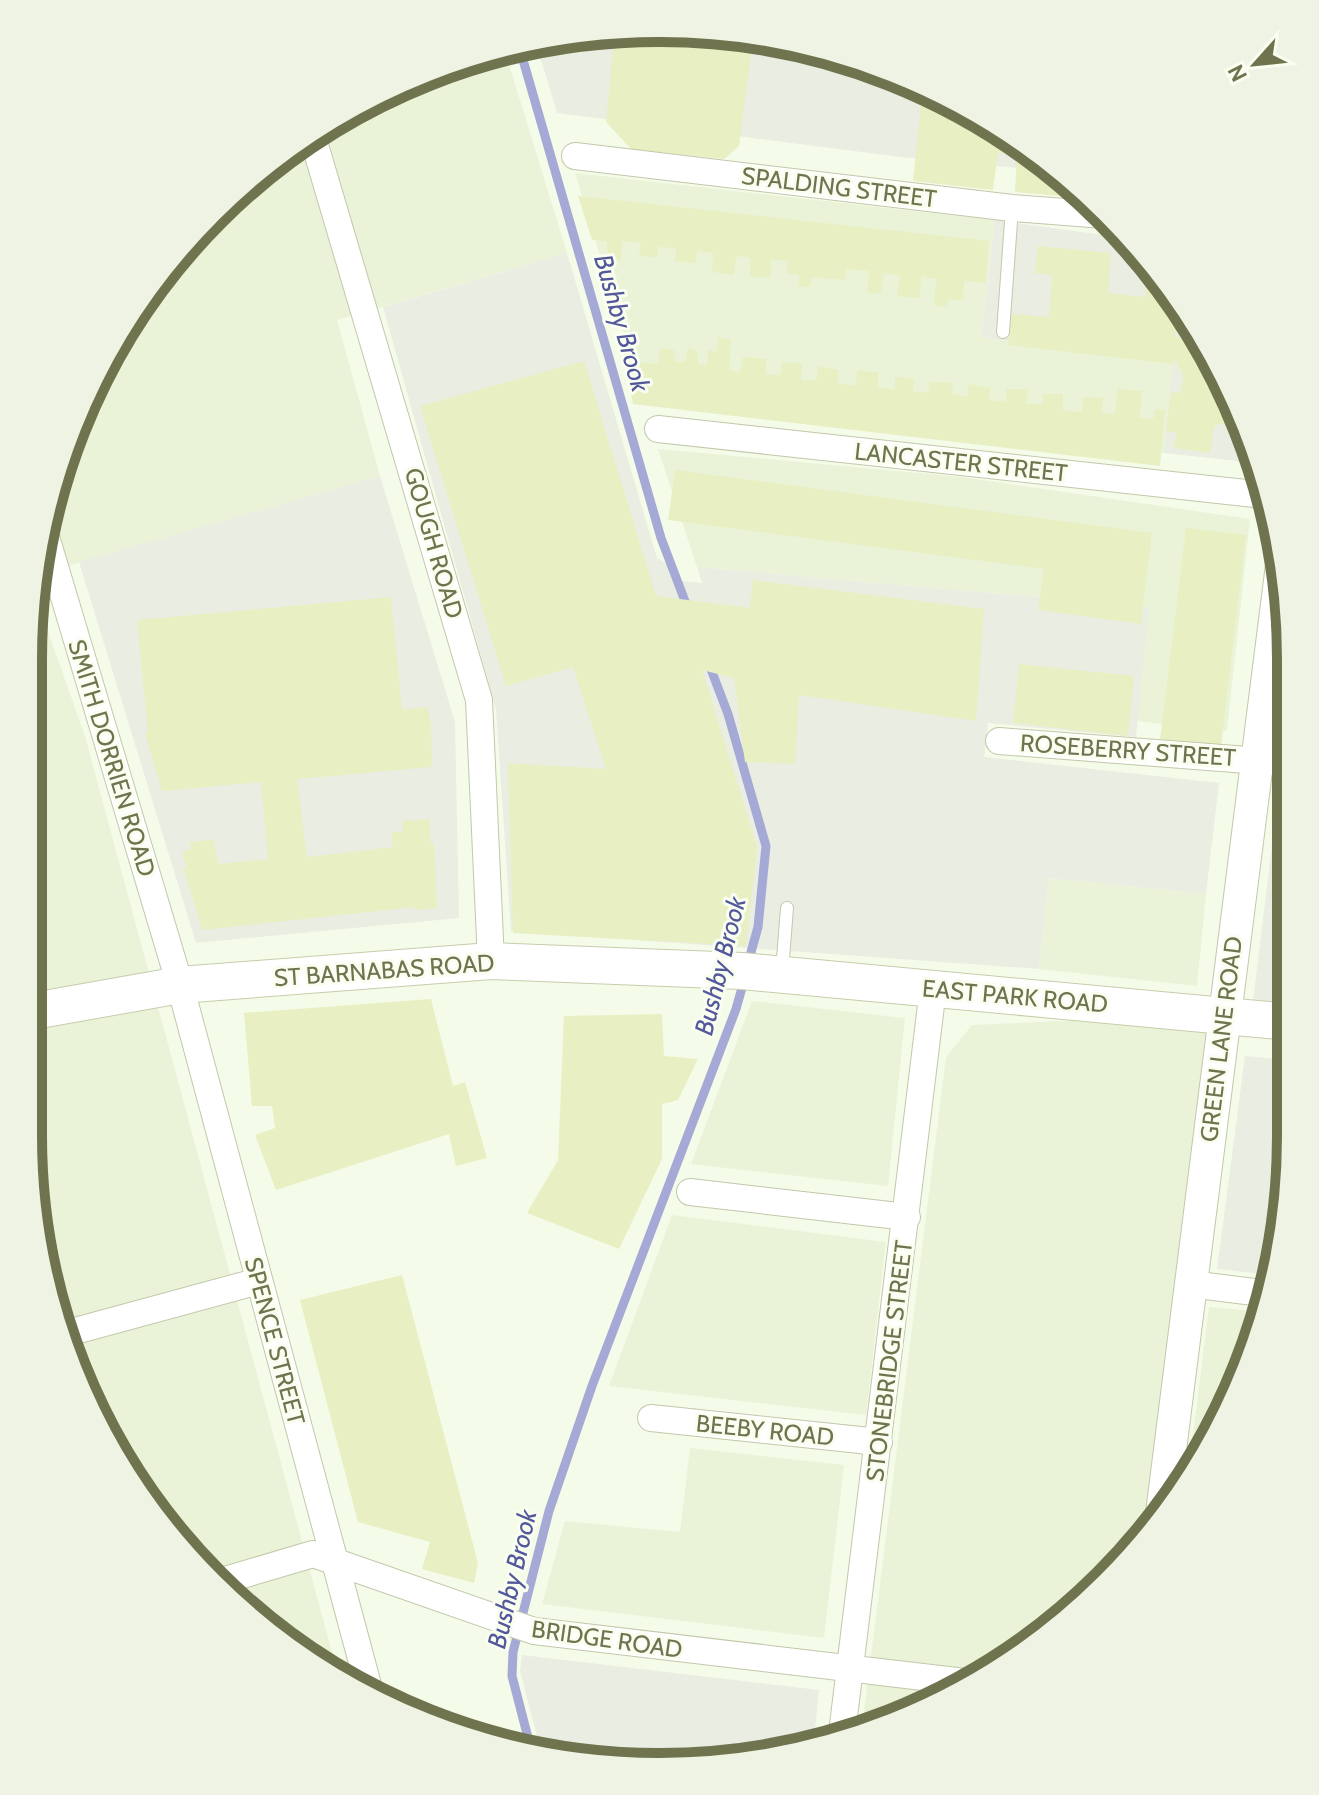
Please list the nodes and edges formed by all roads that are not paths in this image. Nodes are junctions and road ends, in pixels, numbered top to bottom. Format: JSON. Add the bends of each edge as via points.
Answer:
{"nodes":[{"id":1,"x":315,"y":146,"type":"edge"},
{"id":2,"x":575,"y":156,"type":"dead end"},
{"id":3,"x":1012,"y":208,"type":"junction"},
{"id":4,"x":1086,"y":214,"type":"edge"},
{"id":5,"x":1003,"y":332,"type":"dead end"},
{"id":6,"x":658,"y":429,"type":"dead end"},
{"id":7,"x":1254,"y":494,"type":"edge"},
{"id":8,"x":51,"y":554,"type":"edge"},
{"id":9,"x":1277,"y":663,"type":"edge"},
{"id":10,"x":999,"y":741,"type":"dead end"},
{"id":11,"x":1272,"y":761,"type":"edge"},
{"id":12,"x":787,"y":908,"type":"dead end"},
{"id":13,"x":491,"y":961,"type":"junction"},
{"id":14,"x":763,"y":973,"type":"junction"},
{"id":15,"x":180,"y":985,"type":"junction"},
{"id":16,"x":933,"y":989,"type":"junction"},
{"id":17,"x":42,"y":1010,"type":"edge"},
{"id":18,"x":1224,"y":1014,"type":"junction"},
{"id":19,"x":1277,"y":1021,"type":"edge"},
{"id":20,"x":690,"y":1192,"type":"dead end"},
{"id":21,"x":907,"y":1217,"type":"junction"},
{"id":22,"x":259,"y":1281,"type":"junction"},
{"id":23,"x":1190,"y":1284,"type":"junction"},
{"id":24,"x":1257,"y":1292,"type":"edge"},
{"id":25,"x":74,"y":1331,"type":"edge"},
{"id":26,"x":651,"y":1418,"type":"dead end"},
{"id":27,"x":879,"y":1442,"type":"junction"},
{"id":28,"x":1165,"y":1490,"type":"edge"},
{"id":29,"x":335,"y":1563,"type":"junction"},
{"id":30,"x":230,"y":1579,"type":"edge"},
{"id":31,"x":849,"y":1669,"type":"junction"},
{"id":32,"x":366,"y":1678,"type":"edge"},
{"id":33,"x":949,"y":1680,"type":"edge"},
{"id":34,"x":843,"y":1725,"type":"edge"}],
"edges":[{"from":1,"to":13,"type":"street","name":"GOUGH ROAD","via":[[479,700]]},
{"from":2,"to":3,"type":"street","name":"SPALDING STREET"},
{"from":3,"to":4,"type":"street","name":"SPALDING STREET"},
{"from":3,"to":5,"type":"lane"},
{"from":6,"to":7,"type":"street","name":"LANCASTER STREET"},
{"from":8,"to":15,"type":"street","name":"SMITH DORRIEN ROAD"},
{"from":9,"to":11,"type":"street","name":"GREEN LANE ROAD"},
{"from":10,"to":11,"type":"street","name":"ROSEBERRY STREET"},
{"from":11,"to":18,"type":"street","name":"GREEN LANE ROAD"},
{"from":12,"to":14,"type":"lane"},
{"from":13,"to":14,"type":"main road","name":"ST BARNABAS ROAD"},
{"from":13,"to":15,"type":"main road","name":"ST BARNABAS ROAD"},
{"from":14,"to":16,"type":"main road","name":"EAST PARK ROAD"},
{"from":15,"to":17,"type":"main road","name":"ST BARNABAS ROAD"},
{"from":15,"to":22,"type":"street","name":"SPENCE STREET"},
{"from":16,"to":18,"type":"main road","name":"EAST PARK ROAD"},
{"from":16,"to":21,"type":"street","name":"STONEBRIDGE STREET"},
{"from":18,"to":19,"type":"main road","name":"EAST PARK ROAD"},
{"from":18,"to":23,"type":"street","name":"GREEN LANE ROAD"},
{"from":20,"to":21,"type":"street"},
{"from":21,"to":27,"type":"street","name":"STONEBRIDGE STREET"},
{"from":22,"to":25,"type":"street"},
{"from":22,"to":29,"type":"street","name":"SPENCE STREET"},
{"from":23,"to":24,"type":"street"},
{"from":23,"to":28,"type":"street","name":"GREEN LANE ROAD"},
{"from":26,"to":27,"type":"street","name":"BEEBY ROAD"},
{"from":27,"to":31,"type":"street","name":"STONEBRIDGE STREET"},
{"from":29,"to":30,"type":"street","name":"BRIDGE ROAD","via":[[313,1554]]},
{"from":29,"to":31,"type":"street","name":"BRIDGE ROAD","via":[[534,1631]]},
{"from":29,"to":32,"type":"street","name":"SPENCE STREET"},
{"from":31,"to":33,"type":"street","name":"BRIDGE ROAD"},
{"from":31,"to":34,"type":"street","name":"STONEBRIDGE STREET"}]}
